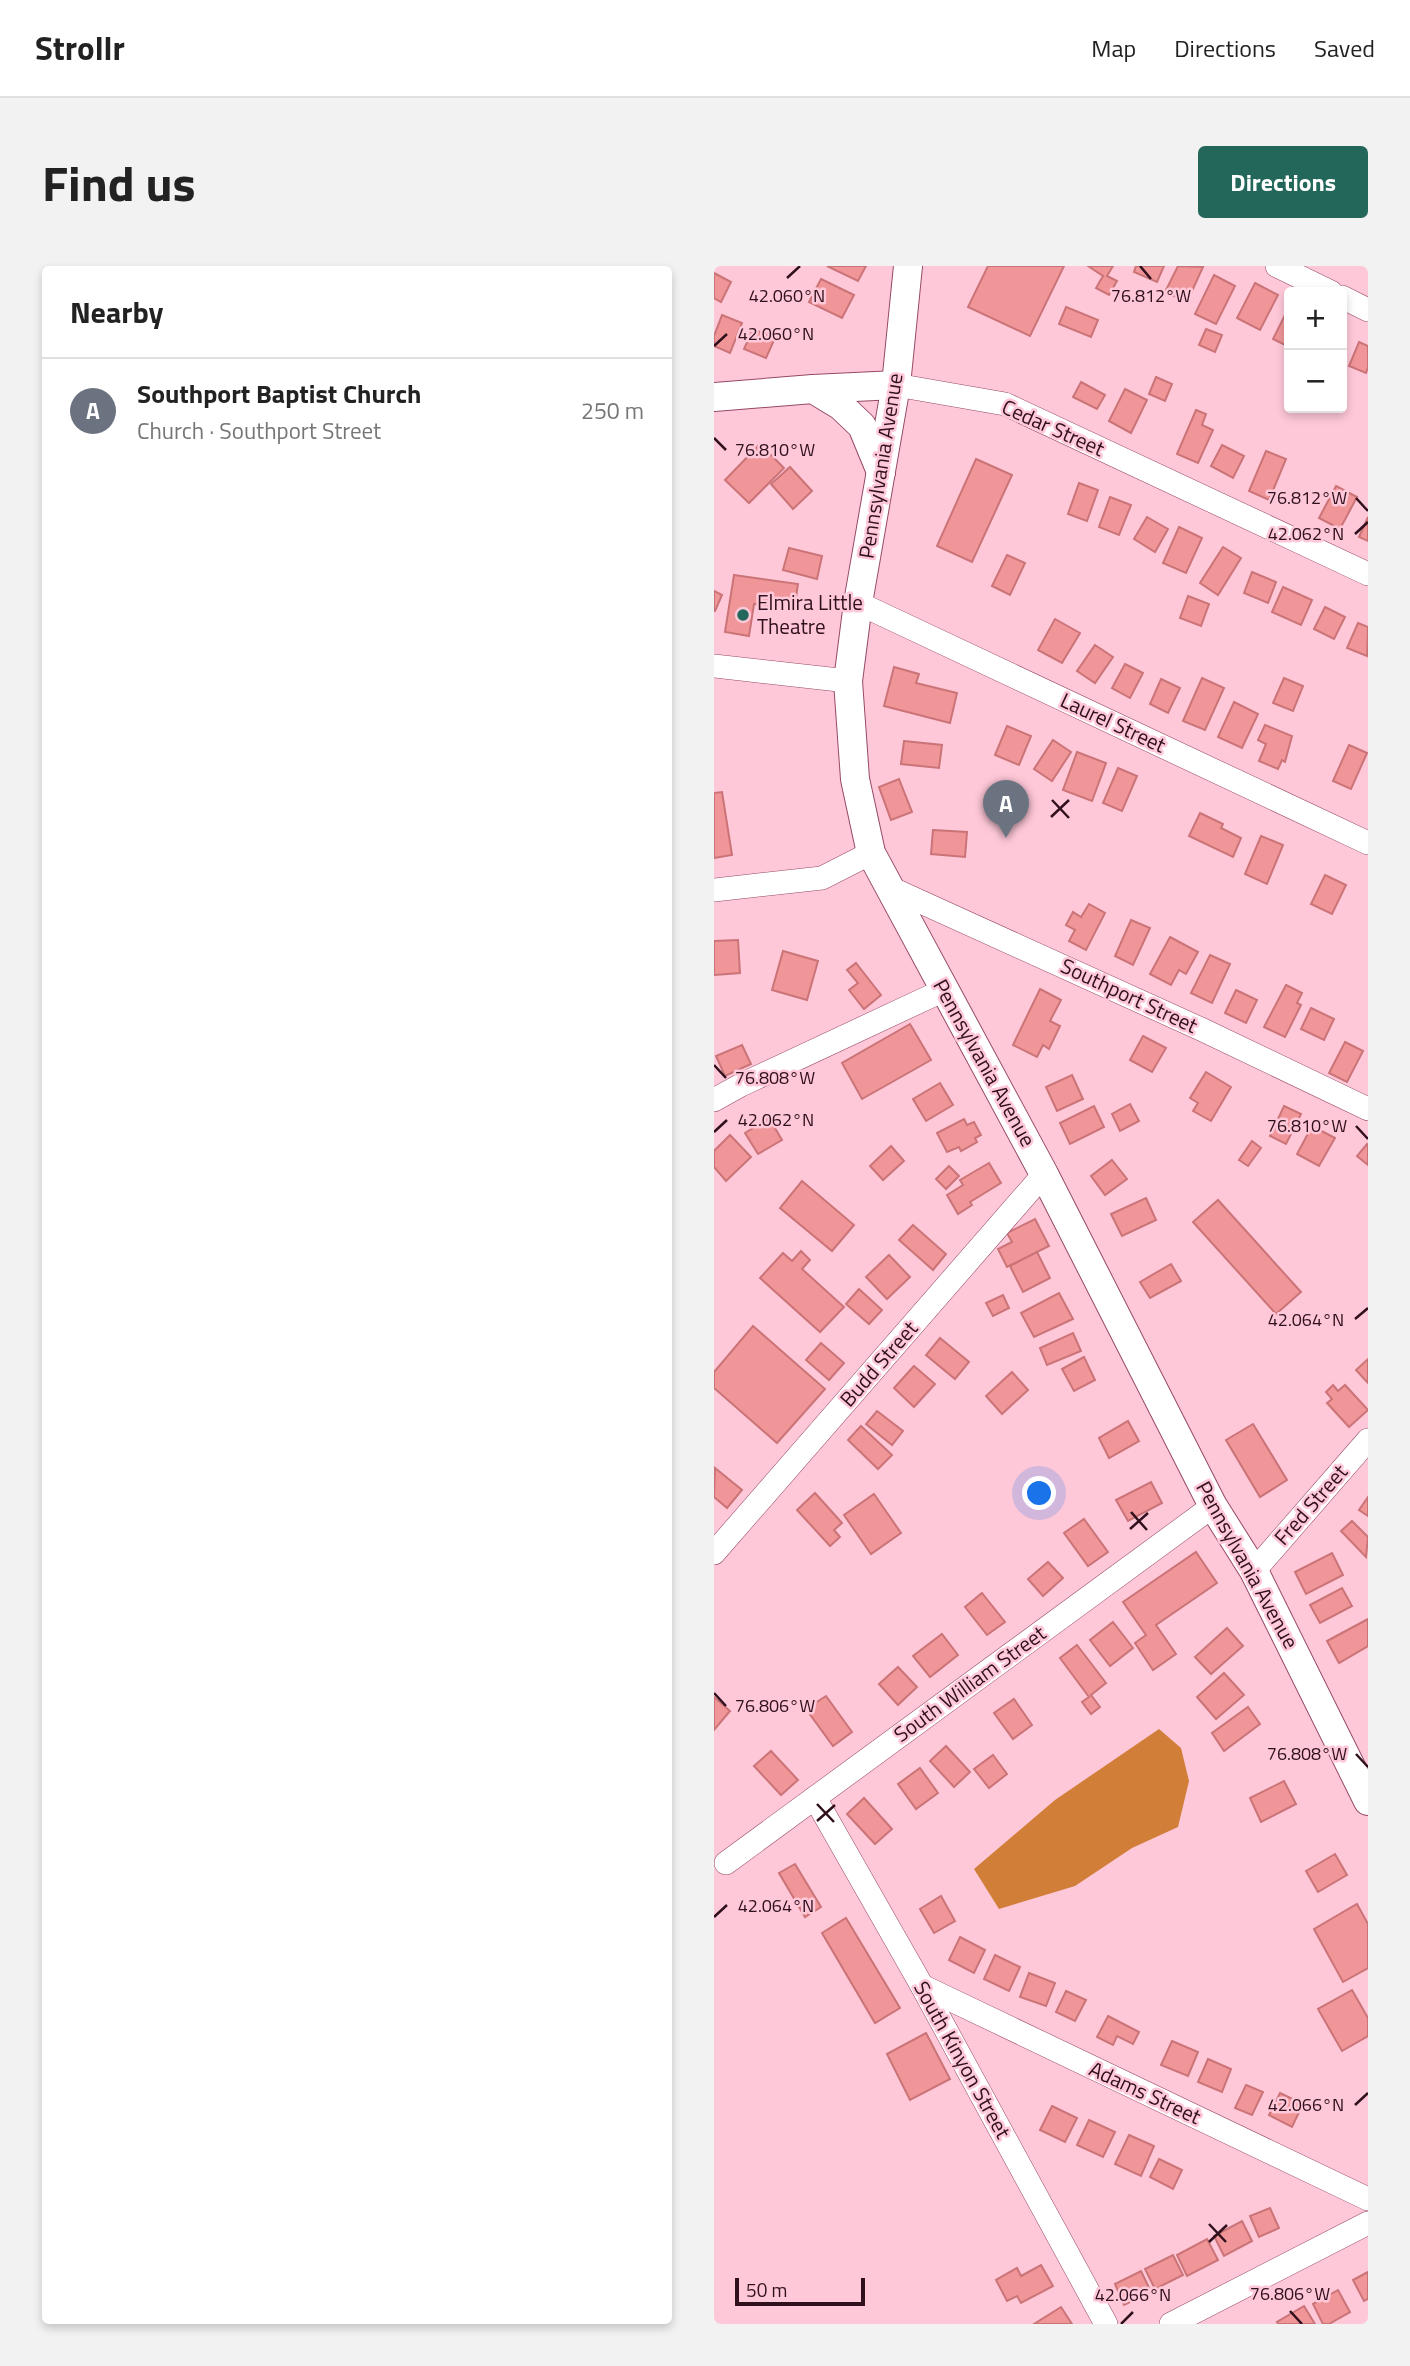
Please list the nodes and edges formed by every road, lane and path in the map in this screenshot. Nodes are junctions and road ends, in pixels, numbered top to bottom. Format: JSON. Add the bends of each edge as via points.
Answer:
{"nodes":[{"id":1,"x":908,"y":266,"type":"edge"},
{"id":2,"x":1277,"y":266,"type":"edge"},
{"id":3,"x":1321,"y":287,"type":"edge"},
{"id":4,"x":1347,"y":300,"type":"edge"},
{"id":5,"x":1368,"y":310,"type":"edge"},
{"id":6,"x":896,"y":385,"type":"junction"},
{"id":7,"x":813,"y":389,"type":"junction"},
{"id":8,"x":714,"y":397,"type":"edge"},
{"id":9,"x":881,"y":471,"type":"junction"},
{"id":10,"x":1368,"y":574,"type":"edge"},
{"id":11,"x":858,"y":603,"type":"junction"},
{"id":12,"x":714,"y":666,"type":"edge"},
{"id":13,"x":848,"y":681,"type":"junction"},
{"id":14,"x":1368,"y":843,"type":"edge"},
{"id":15,"x":871,"y":853,"type":"junction"},
{"id":16,"x":888,"y":887,"type":"junction"},
{"id":17,"x":714,"y":890,"type":"edge"},
{"id":18,"x":944,"y":990,"type":"junction"},
{"id":19,"x":714,"y":1100,"type":"edge"},
{"id":20,"x":1368,"y":1109,"type":"edge"},
{"id":21,"x":1044,"y":1174,"type":"junction"},
{"id":22,"x":1368,"y":1440,"type":"edge"},
{"id":23,"x":1213,"y":1506,"type":"junction"},
{"id":24,"x":714,"y":1553,"type":"edge"},
{"id":25,"x":1254,"y":1571,"type":"junction"},
{"id":26,"x":816,"y":1798,"type":"junction"},
{"id":27,"x":1368,"y":1801,"type":"edge"},
{"id":28,"x":726,"y":1863,"type":"dead end"},
{"id":29,"x":922,"y":1986,"type":"junction"},
{"id":30,"x":1368,"y":2199,"type":"edge"},
{"id":31,"x":1368,"y":2223,"type":"edge"},
{"id":32,"x":1106,"y":2324,"type":"edge"},
{"id":33,"x":1171,"y":2324,"type":"edge"}],
"edges":[{"from":1,"to":6,"type":"main road","name":"Pennsylvania Avenue"},
{"from":2,"to":3,"type":"street"},
{"from":4,"to":5,"type":"street"},
{"from":6,"to":7,"type":"main road","name":"Cedar Street"},
{"from":6,"to":9,"type":"main road","name":"Pennsylvania Avenue"},
{"from":6,"to":10,"type":"street","name":"Cedar Street","via":[[1005,404]]},
{"from":7,"to":8,"type":"main road","name":"Cedar Street"},
{"from":7,"to":9,"type":"main road","via":[[862,426]]},
{"from":9,"to":11,"type":"main road","name":"Pennsylvania Avenue"},
{"from":11,"to":13,"type":"main road","name":"Pennsylvania Avenue"},
{"from":11,"to":14,"type":"street","name":"Laurel Street"},
{"from":12,"to":13,"type":"street"},
{"from":13,"to":15,"type":"main road","name":"Pennsylvania Avenue","via":[[855,779]]},
{"from":15,"to":16,"type":"main road","name":"Pennsylvania Avenue"},
{"from":15,"to":17,"type":"street","via":[[822,878]]},
{"from":16,"to":18,"type":"main road","name":"Pennsylvania Avenue"},
{"from":16,"to":20,"type":"street","name":"Southport Street"},
{"from":18,"to":19,"type":"street"},
{"from":18,"to":21,"type":"main road","name":"Pennsylvania Avenue"},
{"from":21,"to":23,"type":"main road","name":"Pennsylvania Avenue"},
{"from":21,"to":24,"type":"street","name":"Budd Street"},
{"from":22,"to":25,"type":"street","name":"Fred Street"},
{"from":23,"to":25,"type":"main road","name":"Pennsylvania Avenue"},
{"from":23,"to":26,"type":"street","name":"South William Street"},
{"from":25,"to":27,"type":"main road","name":"Pennsylvania Avenue"},
{"from":26,"to":28,"type":"street","name":"South William Street"},
{"from":26,"to":29,"type":"street","name":"South Kinyon Street"},
{"from":29,"to":30,"type":"street","name":"Adams Street"},
{"from":29,"to":32,"type":"street","name":"South Kinyon Street"},
{"from":31,"to":33,"type":"street"}]}
